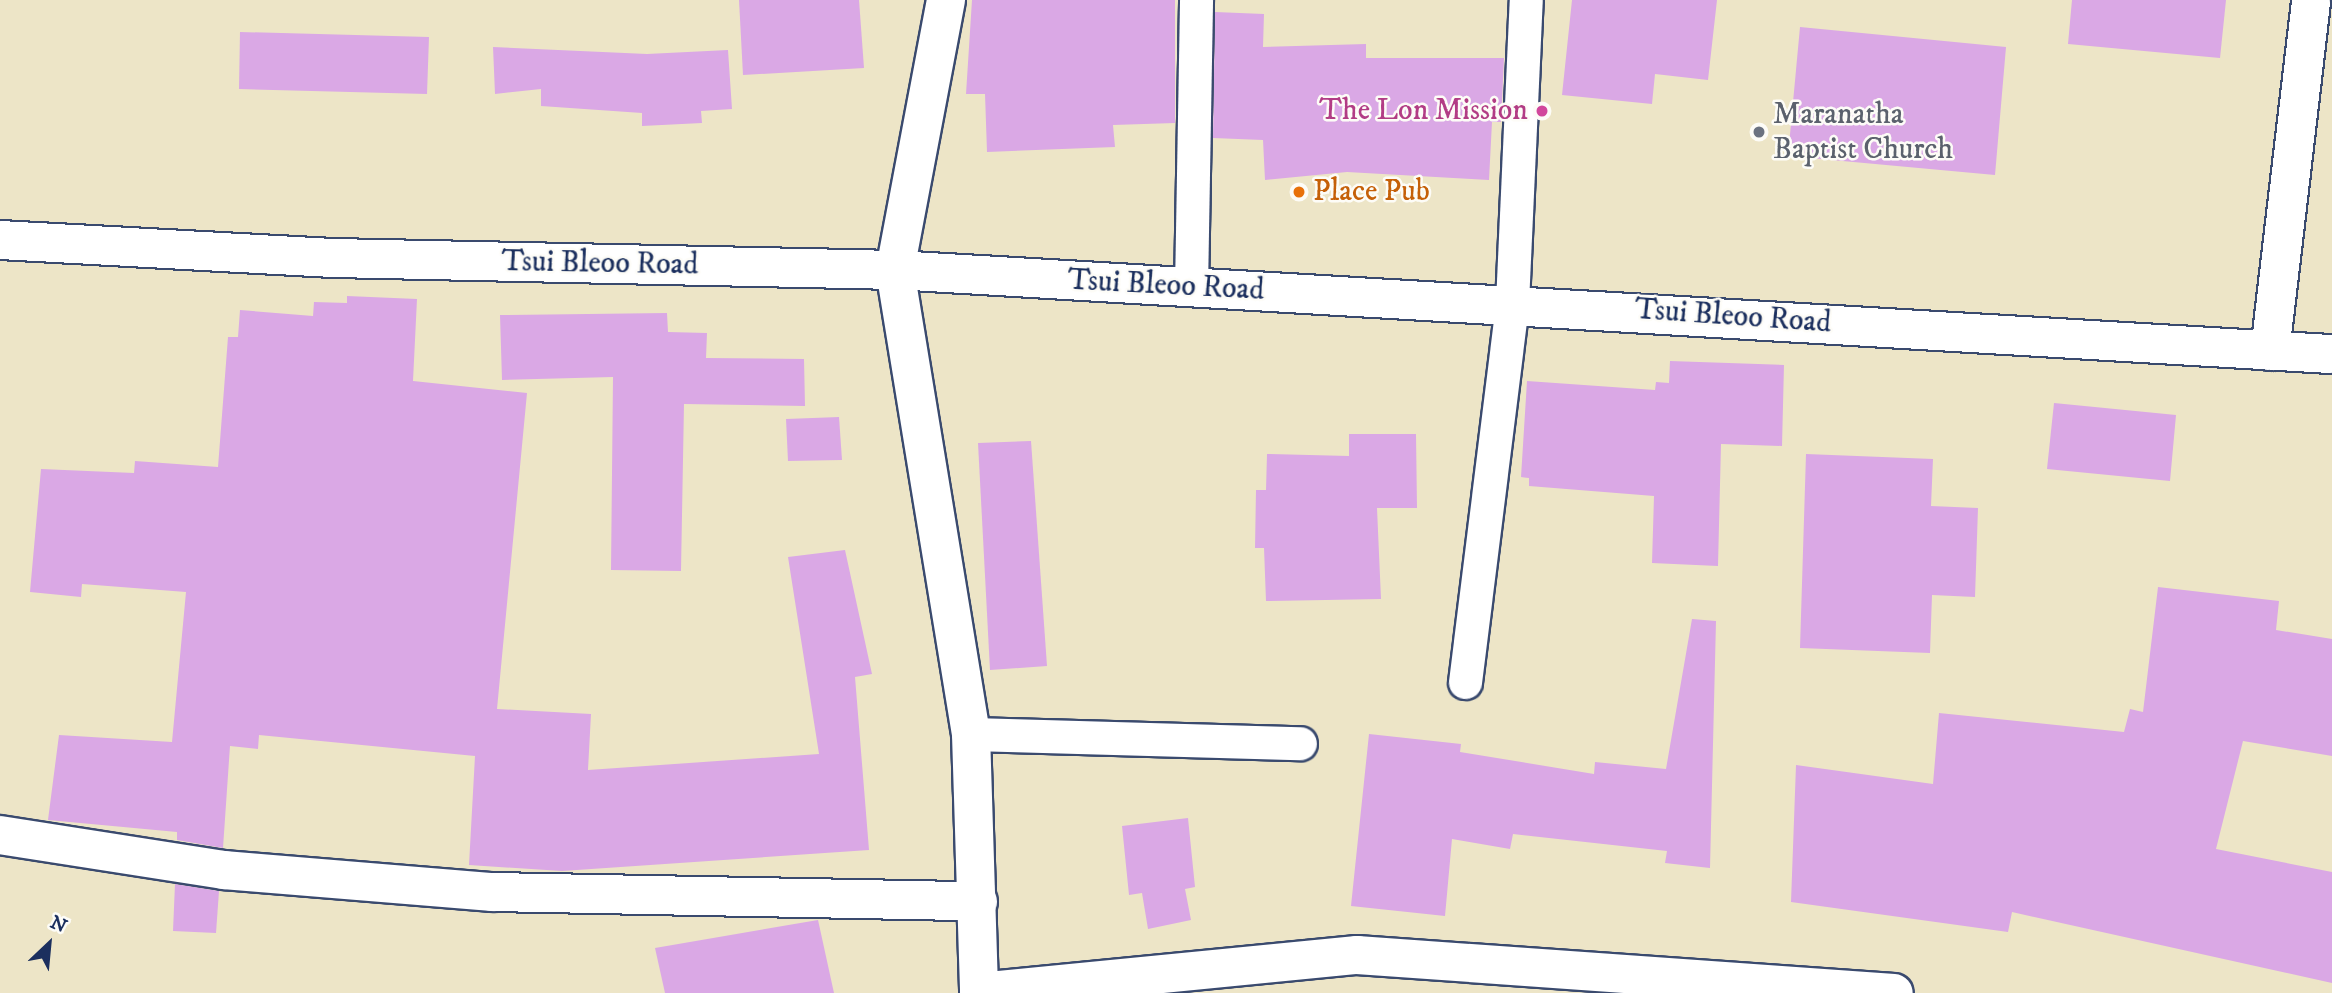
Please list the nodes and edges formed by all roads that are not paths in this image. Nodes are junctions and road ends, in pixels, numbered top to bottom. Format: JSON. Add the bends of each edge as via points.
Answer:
{"nodes":[{"id":1,"x":946,"y":0,"type":"edge"},
{"id":2,"x":1196,"y":0,"type":"edge"},
{"id":3,"x":1526,"y":0,"type":"edge"},
{"id":4,"x":2311,"y":0,"type":"edge"},
{"id":5,"x":0,"y":240,"type":"edge"},
{"id":6,"x":895,"y":270,"type":"junction"},
{"id":7,"x":1191,"y":289,"type":"junction"},
{"id":8,"x":1512,"y":303,"type":"junction"},
{"id":9,"x":2270,"y":351,"type":"junction"},
{"id":10,"x":2332,"y":354,"type":"edge"},
{"id":11,"x":1465,"y":682,"type":"dead end"},
{"id":12,"x":971,"y":734,"type":"junction"},
{"id":13,"x":1300,"y":743,"type":"dead end"},
{"id":14,"x":0,"y":835,"type":"edge"},
{"id":15,"x":978,"y":901,"type":"junction"},
{"id":16,"x":979,"y":993,"type":"edge"},
{"id":17,"x":1894,"y":993,"type":"edge"}],
"edges":[{"from":1,"to":6,"type":"street"},
{"from":2,"to":7,"type":"lane"},
{"from":3,"to":8,"type":"lane"},
{"from":4,"to":9,"type":"street"},
{"from":5,"to":6,"type":"street","name":"Tsui Bleoo Road","via":[[333,258]]},
{"from":6,"to":7,"type":"street","name":"Tsui Bleoo Road"},
{"from":6,"to":12,"type":"street"},
{"from":7,"to":8,"type":"street","name":"Tsui Bleoo Road"},
{"from":8,"to":9,"type":"street","name":"Tsui Bleoo Road"},
{"from":8,"to":11,"type":"lane"},
{"from":9,"to":10,"type":"street","name":"Tsui Bleoo Road"},
{"from":12,"to":13,"type":"lane"},
{"from":12,"to":15,"type":"street"},
{"from":14,"to":15,"type":"street","via":[[224,870],[492,892]]},
{"from":15,"to":16,"type":"street"},
{"from":16,"to":17,"type":"street","via":[[1357,955]]}]}
